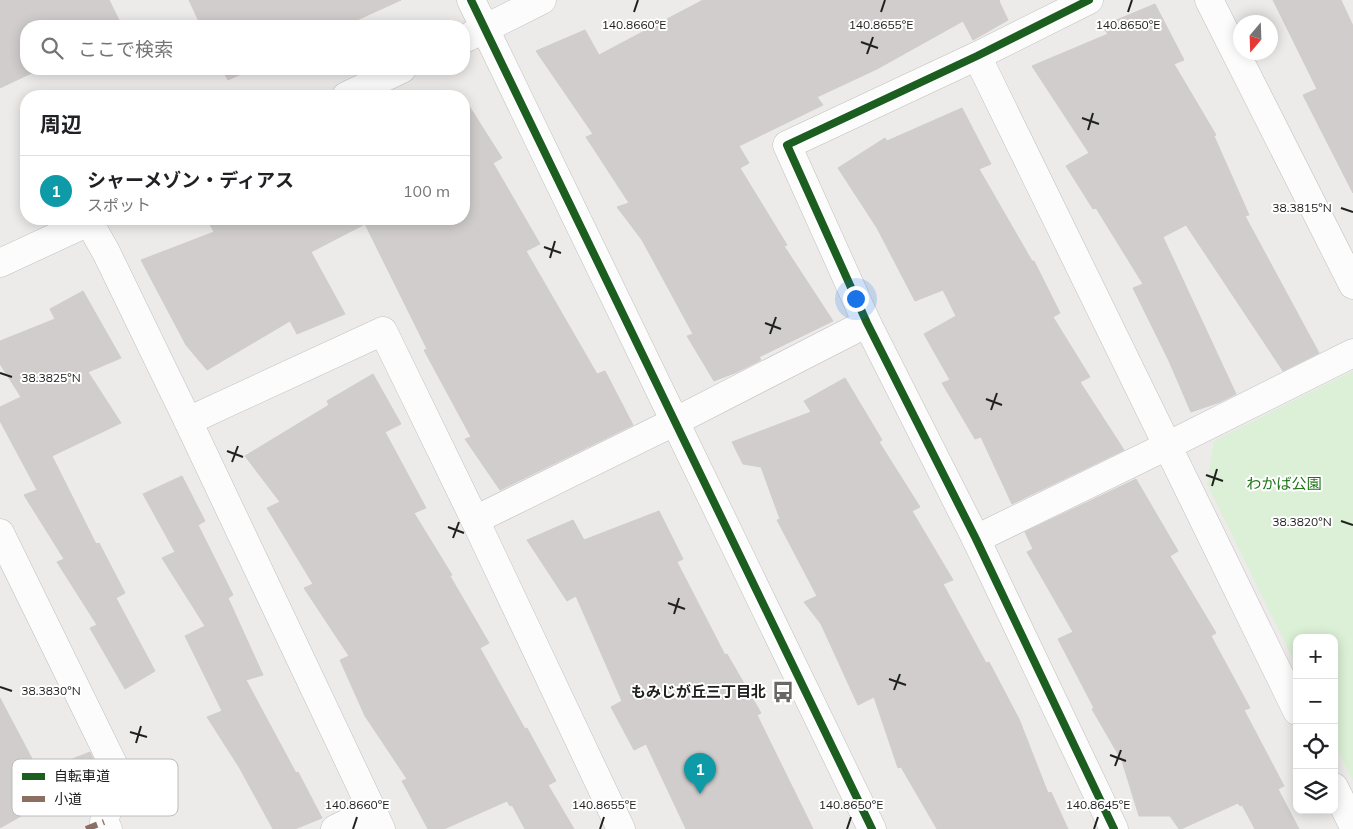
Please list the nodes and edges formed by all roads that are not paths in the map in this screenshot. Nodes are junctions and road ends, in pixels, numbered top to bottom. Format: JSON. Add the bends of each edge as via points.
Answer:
{"nodes":[{"id":1,"x":471,"y":0,"type":"edge"},
{"id":2,"x":542,"y":0,"type":"edge"},
{"id":3,"x":1088,"y":0,"type":"edge"},
{"id":4,"x":1209,"y":0,"type":"edge"},
{"id":5,"x":474,"y":33,"type":"edge"},
{"id":6,"x":977,"y":56,"type":"junction"},
{"id":7,"x":390,"y":75,"type":"edge"},
{"id":8,"x":358,"y":90,"type":"edge"},
{"id":9,"x":81,"y":225,"type":"edge"},
{"id":10,"x":94,"y":225,"type":"edge"},
{"id":11,"x":0,"y":263,"type":"edge"},
{"id":12,"x":1353,"y":284,"type":"edge"},
{"id":13,"x":867,"y":323,"type":"junction"},
{"id":14,"x":1353,"y":353,"type":"edge"},
{"id":15,"x":188,"y":421,"type":"junction"},
{"id":16,"x":676,"y":421,"type":"junction"},
{"id":17,"x":1167,"y":446,"type":"junction"},
{"id":18,"x":475,"y":520,"type":"junction"},
{"id":19,"x":0,"y":533,"type":"edge"},
{"id":20,"x":976,"y":539,"type":"junction"},
{"id":21,"x":1293,"y":703,"type":"edge"},
{"id":22,"x":111,"y":759,"type":"edge"},
{"id":23,"x":1338,"y":795,"type":"edge"},
{"id":24,"x":106,"y":816,"type":"edge"},
{"id":25,"x":377,"y":820,"type":"edge"},
{"id":26,"x":1353,"y":825,"type":"edge"},
{"id":27,"x":108,"y":829,"type":"edge"},
{"id":28,"x":335,"y":829,"type":"edge"},
{"id":29,"x":621,"y":829,"type":"edge"},
{"id":30,"x":872,"y":829,"type":"edge"},
{"id":31,"x":1114,"y":829,"type":"edge"}],
"edges":[{"from":1,"to":5,"type":"street"},
{"from":2,"to":5,"type":"street"},
{"from":3,"to":6,"type":"street"},
{"from":4,"to":12,"type":"street"},
{"from":5,"to":16,"type":"street","via":[[518,99]]},
{"from":6,"to":13,"type":"street","via":[[787,145]]},
{"from":6,"to":17,"type":"street"},
{"from":7,"to":8,"type":"street"},
{"from":9,"to":11,"type":"street"},
{"from":10,"to":15,"type":"street"},
{"from":13,"to":16,"type":"street"},
{"from":13,"to":20,"type":"street"},
{"from":14,"to":17,"type":"street"},
{"from":15,"to":18,"type":"street","via":[[383,331]]},
{"from":15,"to":25,"type":"street"},
{"from":16,"to":18,"type":"street"},
{"from":16,"to":30,"type":"street"},
{"from":17,"to":20,"type":"street"},
{"from":17,"to":21,"type":"street"},
{"from":18,"to":29,"type":"street"},
{"from":19,"to":22,"type":"street"},
{"from":20,"to":31,"type":"street"},
{"from":23,"to":26,"type":"street"},
{"from":24,"to":27,"type":"street","via":[[104,822]]},
{"from":25,"to":28,"type":"street"}]}
